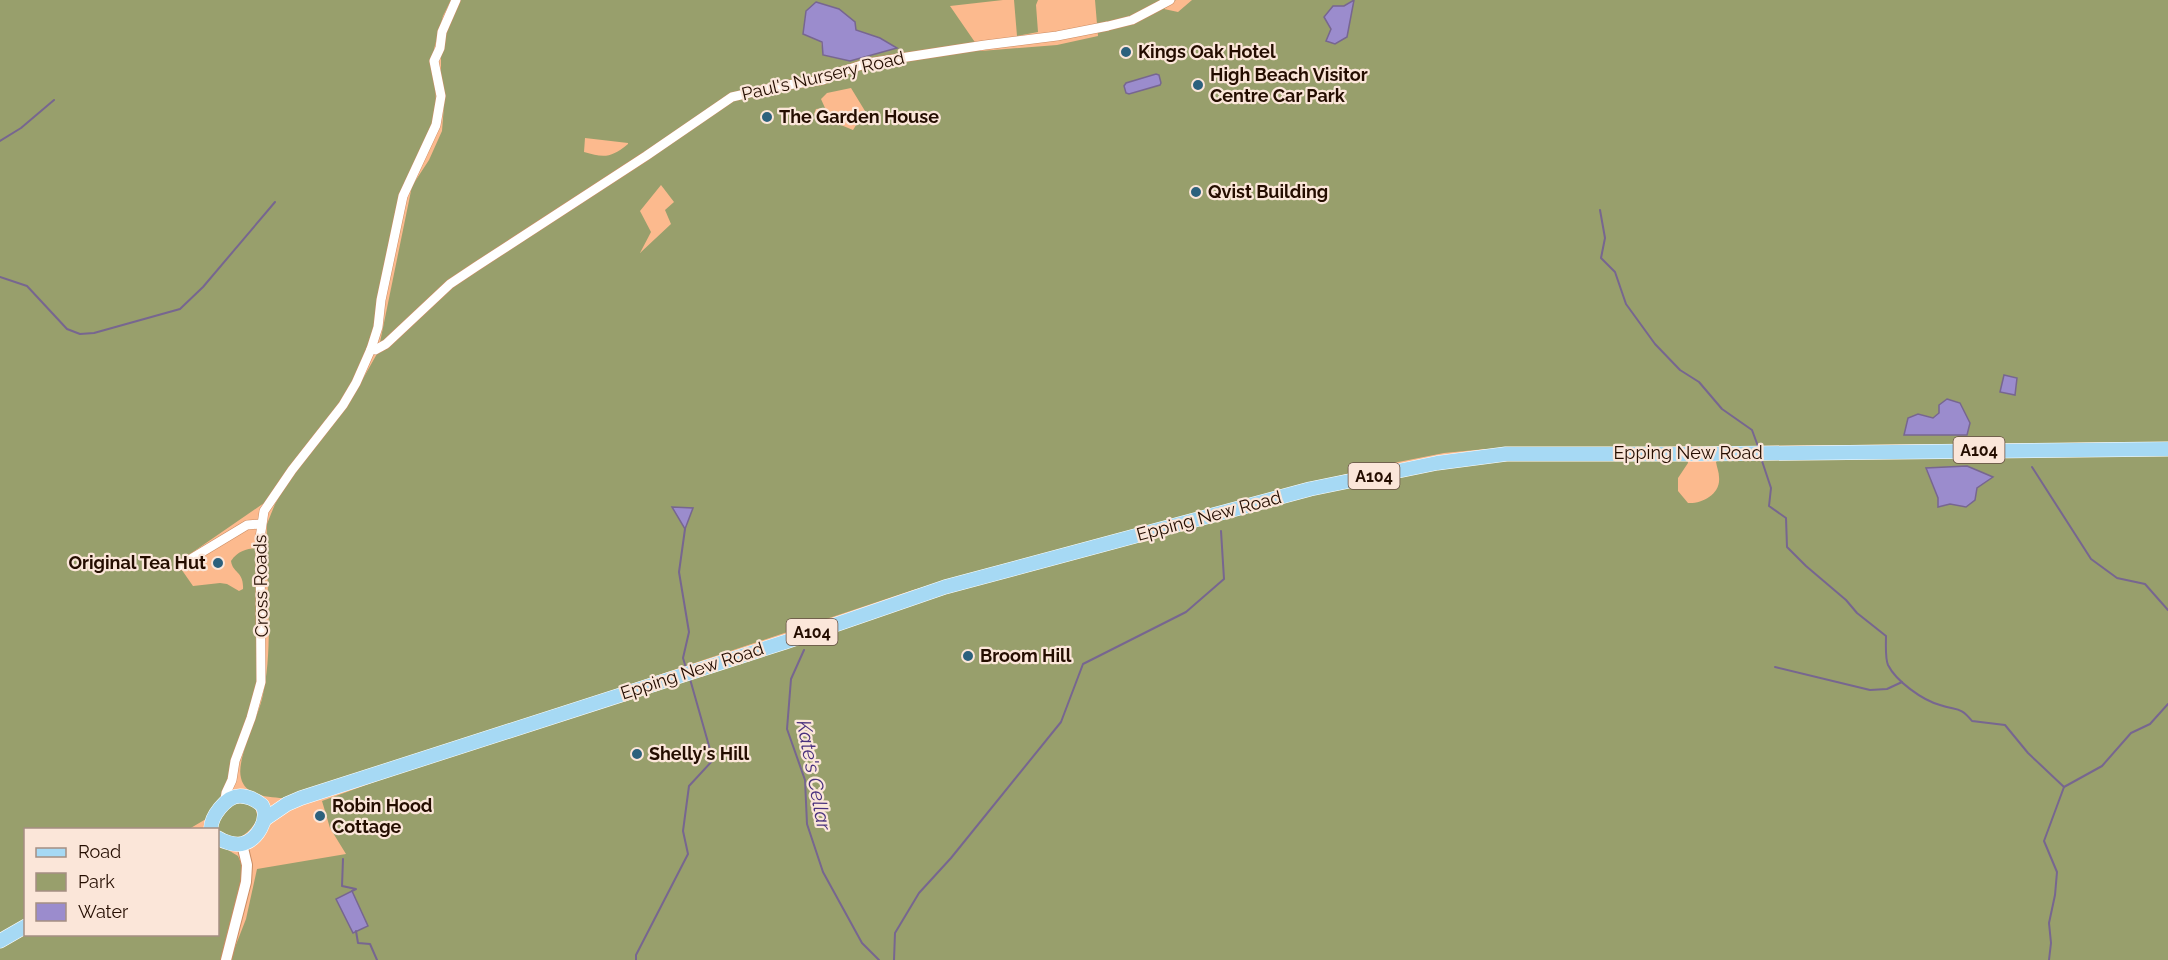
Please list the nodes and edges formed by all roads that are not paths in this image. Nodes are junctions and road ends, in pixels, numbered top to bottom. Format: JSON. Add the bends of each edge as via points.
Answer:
{"nodes":[{"id":1,"x":456,"y":0,"type":"edge"},
{"id":2,"x":1170,"y":0,"type":"edge"},
{"id":3,"x":371,"y":349,"type":"junction"},
{"id":4,"x":2168,"y":449,"type":"edge"},
{"id":5,"x":261,"y":524,"type":"junction"},
{"id":6,"x":179,"y":566,"type":"dead end"},
{"id":7,"x":232,"y":780,"type":"junction"},
{"id":8,"x":251,"y":799,"type":"junction"},
{"id":9,"x":287,"y":804,"type":"junction"},
{"id":10,"x":224,"y":805,"type":"junction"},
{"id":11,"x":266,"y":819,"type":"junction"},
{"id":12,"x":212,"y":824,"type":"edge"},
{"id":13,"x":219,"y":839,"type":"edge"},
{"id":14,"x":242,"y":844,"type":"junction"},
{"id":15,"x":24,"y":927,"type":"edge"},
{"id":16,"x":0,"y":941,"type":"edge"},
{"id":17,"x":226,"y":960,"type":"edge"}],
"edges":[{"from":1,"to":3,"type":"street","name":"Cross Roads","via":[[434,61],[441,96],[436,125],[403,196]]},
{"from":2,"to":3,"type":"street","name":"Paul's Nursery Road","via":[[1132,20],[1108,26],[868,63],[823,80],[732,97],[450,284],[386,344]]},
{"from":3,"to":5,"type":"street","name":"Cross Roads","via":[[343,405],[267,504]]},
{"from":4,"to":9,"type":"main road","name":"Epping New Road","number":"A104","via":[[1506,454],[1437,463],[1311,489],[945,587]]},
{"from":5,"to":6,"type":"street","via":[[247,525]]},
{"from":5,"to":7,"type":"street","name":"Cross Roads","via":[[261,682]]},
{"from":7,"to":8,"type":"street","via":[[237,790]]},
{"from":7,"to":10,"type":"street","name":"Cross Roads"},
{"from":8,"to":9,"type":"main road","name":"Epping New Road","number":"A104"},
{"from":8,"to":10,"type":"main road","number":"A104","via":[[234,798]]},
{"from":8,"to":11,"type":"main road","via":[[265,810]]},
{"from":9,"to":11,"type":"main road","name":"Epping New Road","number":"A104"},
{"from":10,"to":12,"type":"main road","number":"A104"},
{"from":11,"to":14,"type":"main road","number":"A104"},
{"from":13,"to":14,"type":"main road"},
{"from":14,"to":17,"type":"street","via":[[246,882]]},
{"from":15,"to":16,"type":"main road"}]}
